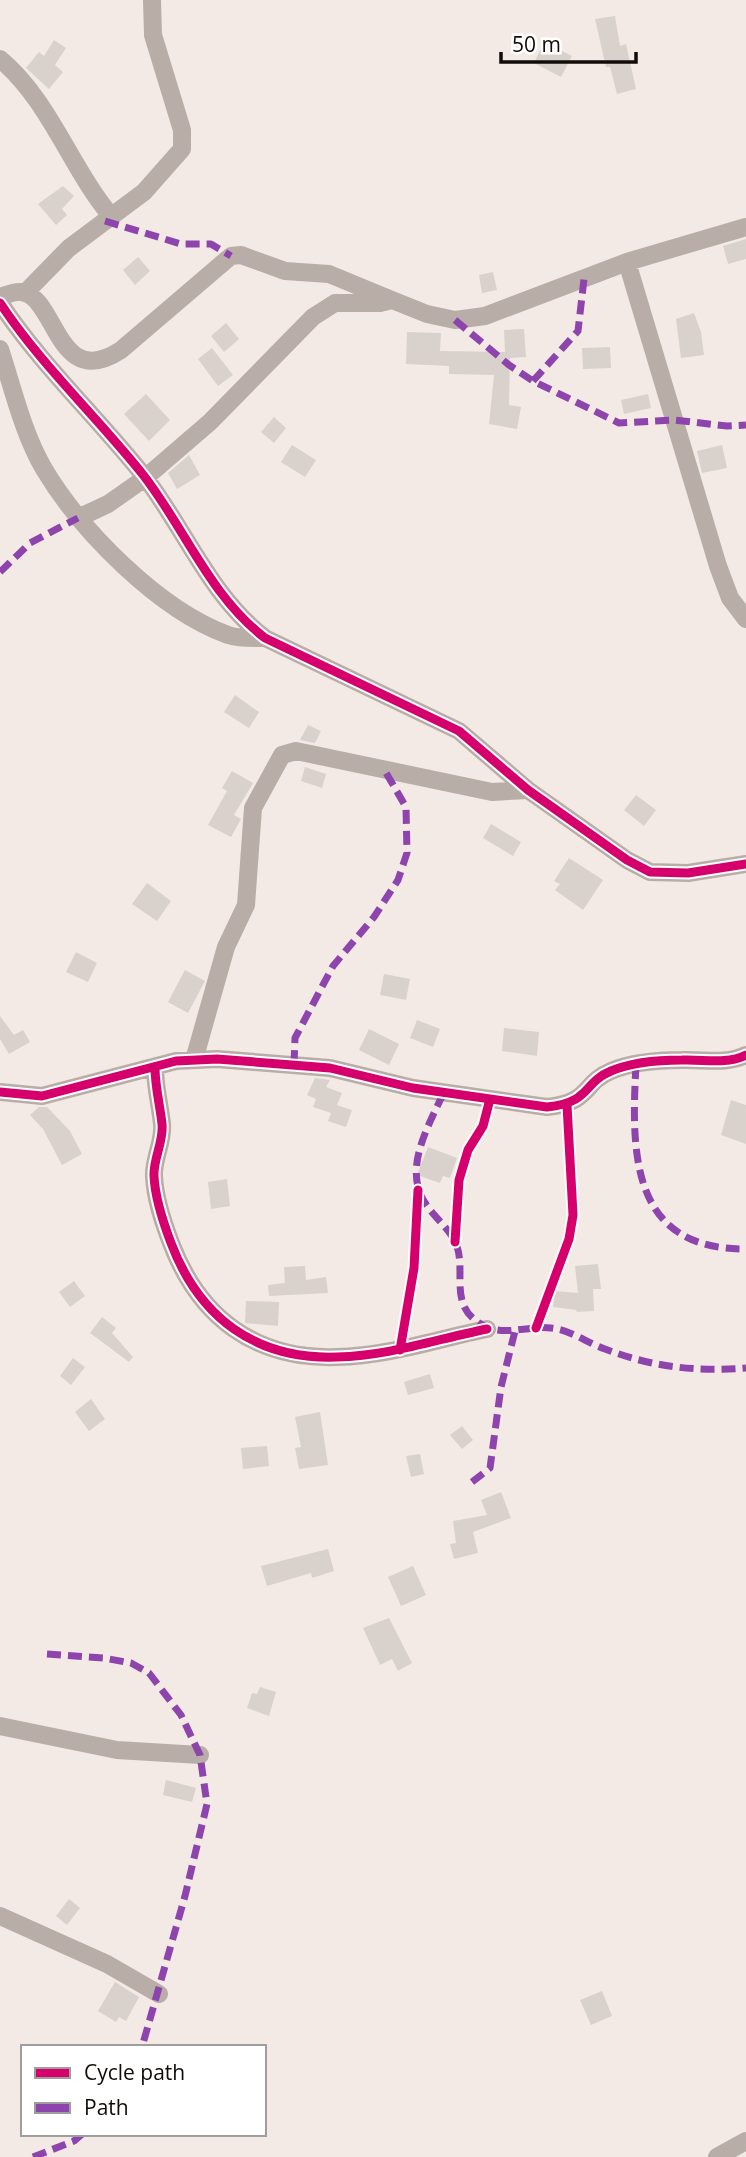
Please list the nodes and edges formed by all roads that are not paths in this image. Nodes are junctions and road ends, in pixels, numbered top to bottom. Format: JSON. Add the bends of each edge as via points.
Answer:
{"nodes":[{"id":1,"x":152,"y":0,"type":"edge"},
{"id":2,"x":0,"y":59,"type":"edge"},
{"id":3,"x":111,"y":216,"type":"junction"},
{"id":4,"x":746,"y":227,"type":"edge"},
{"id":5,"x":627,"y":262,"type":"junction"},
{"id":6,"x":25,"y":293,"type":"junction"},
{"id":7,"x":0,"y":297,"type":"edge"},
{"id":8,"x":392,"y":300,"type":"junction"},
{"id":9,"x":0,"y":303,"type":"edge"},
{"id":10,"x":10,"y":319,"type":"junction"},
{"id":11,"x":0,"y":344,"type":"edge"},
{"id":12,"x":0,"y":349,"type":"edge"},
{"id":13,"x":145,"y":478,"type":"junction"},
{"id":14,"x":78,"y":518,"type":"junction"},
{"id":15,"x":746,"y":619,"type":"edge"},
{"id":16,"x":265,"y":638,"type":"junction"},
{"id":17,"x":528,"y":790,"type":"junction"},
{"id":18,"x":746,"y":864,"type":"edge"},
{"id":19,"x":746,"y":1055,"type":"edge"},
{"id":20,"x":194,"y":1060,"type":"junction"},
{"id":21,"x":155,"y":1067,"type":"junction"},
{"id":22,"x":0,"y":1092,"type":"edge"},
{"id":23,"x":487,"y":1329,"type":"dead end"},
{"id":24,"x":0,"y":1726,"type":"edge"},
{"id":25,"x":200,"y":1755,"type":"dead end"},
{"id":26,"x":0,"y":1916,"type":"edge"},
{"id":27,"x":159,"y":1994,"type":"dead end"},
{"id":28,"x":746,"y":2141,"type":"edge"},
{"id":29,"x":717,"y":2157,"type":"edge"}],
"edges":[{"from":1,"to":3,"type":"street","via":[[153,35],[182,130],[182,149],[144,192]]},
{"from":2,"to":3,"type":"street","via":[[41,106],[81,177]]},
{"from":3,"to":6,"type":"street","via":[[69,248]]},
{"from":4,"to":5,"type":"street"},
{"from":5,"to":8,"type":"street","via":[[485,316],[455,320]]},
{"from":5,"to":15,"type":"street","via":[[718,566],[730,598]]},
{"from":6,"to":7,"type":"street"},
{"from":6,"to":8,"type":"street","via":[[65,346],[90,360],[121,351],[231,256],[241,255],[285,271],[329,274]]},
{"from":8,"to":13,"type":"street","via":[[341,301],[313,317],[210,422]]},
{"from":9,"to":10,"type":"street"},
{"from":10,"to":11,"type":"street"},
{"from":10,"to":13,"type":"street"},
{"from":12,"to":14,"type":"street","via":[[32,442]]},
{"from":13,"to":14,"type":"street"},
{"from":13,"to":16,"type":"street","via":[[210,578],[239,615]]},
{"from":14,"to":16,"type":"street","via":[[147,584],[189,615],[231,636]]},
{"from":16,"to":17,"type":"street","via":[[459,731]]},
{"from":17,"to":18,"type":"street","via":[[650,872],[688,873]]},
{"from":17,"to":20,"type":"street","via":[[492,792],[296,751],[282,755],[253,808],[246,905],[226,947]]},
{"from":19,"to":20,"type":"street","via":[[726,1061],[681,1059],[611,1071],[580,1098],[547,1107],[413,1088],[330,1068]]},
{"from":20,"to":21,"type":"street"},
{"from":21,"to":22,"type":"street","via":[[42,1096]]},
{"from":21,"to":23,"type":"street","via":[[162,1126],[155,1160],[156,1196],[179,1264],[215,1317],[240,1334],[273,1347],[319,1357],[400,1350]]},
{"from":24,"to":25,"type":"street","via":[[117,1750]]},
{"from":26,"to":27,"type":"street","via":[[107,1964]]},
{"from":28,"to":29,"type":"street"}]}
